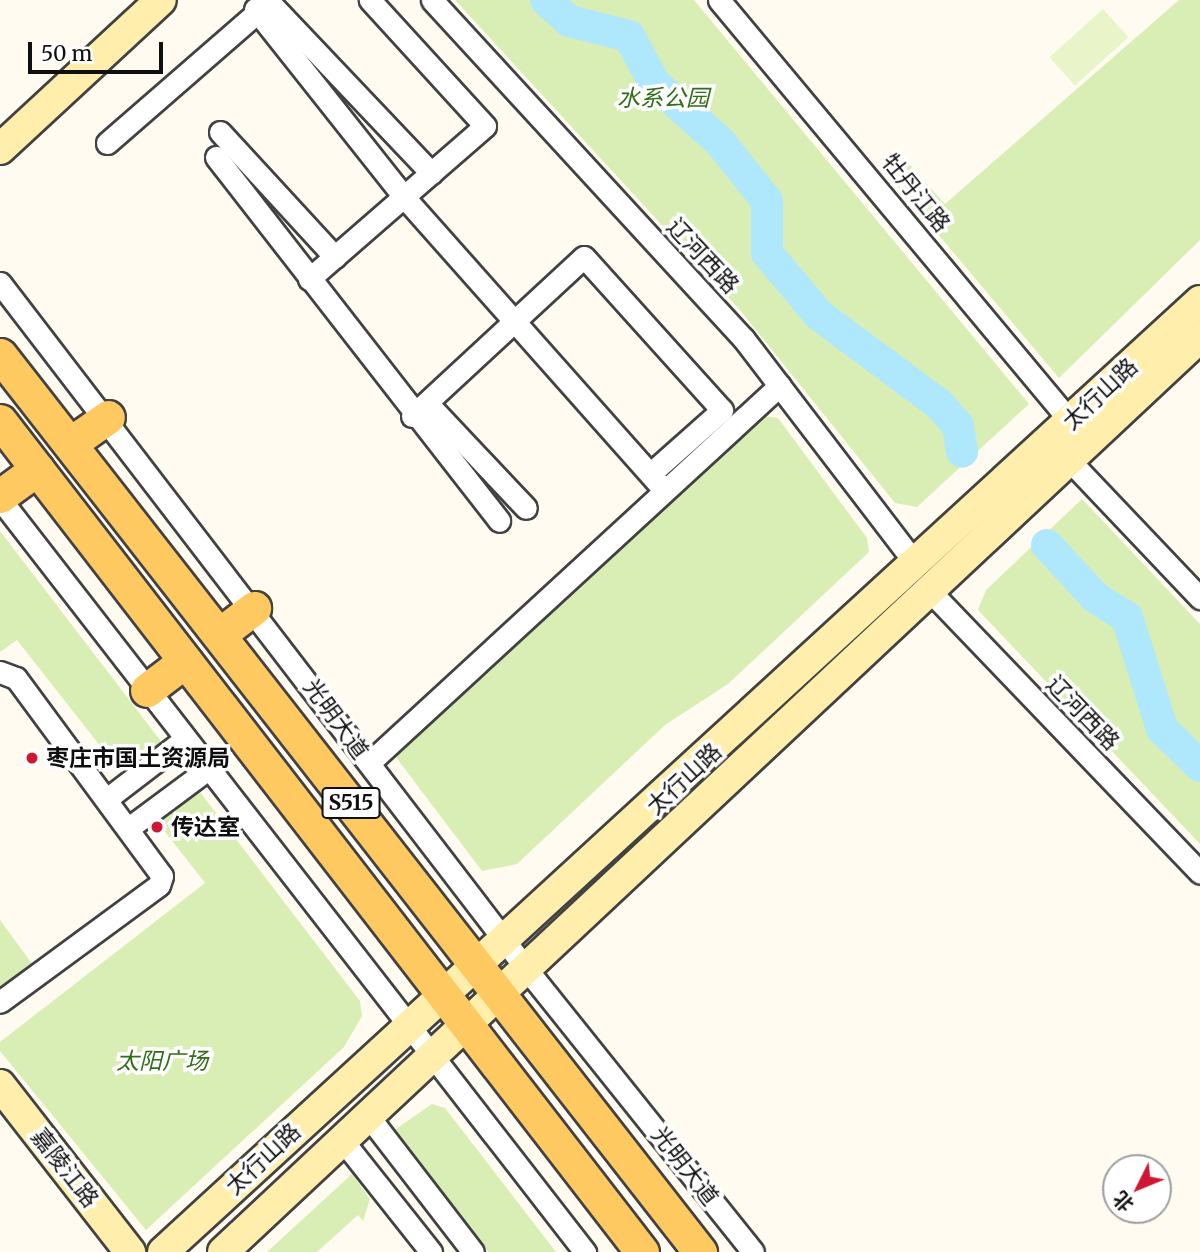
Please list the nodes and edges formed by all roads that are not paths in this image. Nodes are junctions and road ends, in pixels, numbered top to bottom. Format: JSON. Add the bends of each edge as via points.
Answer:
{"nodes":[{"id":1,"x":161,"y":0,"type":"edge"},
{"id":2,"x":370,"y":0,"type":"edge"},
{"id":3,"x":432,"y":0,"type":"edge"},
{"id":4,"x":719,"y":0,"type":"edge"},
{"id":5,"x":285,"y":5,"type":"edge"},
{"id":6,"x":255,"y":9,"type":"junction"},
{"id":7,"x":220,"y":132,"type":"dead end"},
{"id":8,"x":107,"y":143,"type":"dead end"},
{"id":9,"x":0,"y":149,"type":"edge"},
{"id":10,"x":216,"y":157,"type":"dead end"},
{"id":11,"x":431,"y":173,"type":"junction"},
{"id":12,"x":404,"y":197,"type":"junction"},
{"id":13,"x":335,"y":257,"type":"junction"},
{"id":14,"x":309,"y":279,"type":"junction"},
{"id":15,"x":0,"y":283,"type":"edge"},
{"id":16,"x":1200,"y":301,"type":"edge"},
{"id":17,"x":516,"y":321,"type":"junction"},
{"id":18,"x":1200,"y":337,"type":"edge"},
{"id":19,"x":0,"y":355,"type":"edge"},
{"id":20,"x":780,"y":385,"type":"junction"},
{"id":21,"x":420,"y":409,"type":"junction"},
{"id":22,"x":108,"y":417,"type":"junction"},
{"id":23,"x":0,"y":421,"type":"edge"},
{"id":24,"x":1070,"y":421,"type":"junction"},
{"id":25,"x":71,"y":443,"type":"junction"},
{"id":26,"x":1068,"y":459,"type":"junction"},
{"id":27,"x":37,"y":469,"type":"junction"},
{"id":28,"x":658,"y":481,"type":"junction"},
{"id":29,"x":0,"y":498,"type":"edge"},
{"id":30,"x":526,"y":508,"type":"dead end"},
{"id":31,"x":499,"y":522,"type":"dead end"},
{"id":32,"x":922,"y":577,"type":"junction"},
{"id":33,"x":1200,"y":598,"type":"edge"},
{"id":34,"x":254,"y":608,"type":"junction"},
{"id":35,"x":220,"y":634,"type":"junction"},
{"id":36,"x":185,"y":661,"type":"junction"},
{"id":37,"x":0,"y":672,"type":"edge"},
{"id":38,"x":147,"y":690,"type":"junction"},
{"id":39,"x":185,"y":739,"type":"junction"},
{"id":40,"x":369,"y":763,"type":"junction"},
{"id":41,"x":208,"y":769,"type":"junction"},
{"id":42,"x":107,"y":798,"type":"junction"},
{"id":43,"x":130,"y":827,"type":"junction"},
{"id":44,"x":1200,"y":873,"type":"edge"},
{"id":45,"x":507,"y":941,"type":"junction"},
{"id":46,"x":478,"y":966,"type":"junction"},
{"id":47,"x":524,"y":966,"type":"junction"},
{"id":48,"x":496,"y":993,"type":"junction"},
{"id":49,"x":443,"y":996,"type":"junction"},
{"id":50,"x":0,"y":1002,"type":"edge"},
{"id":51,"x":465,"y":1025,"type":"junction"},
{"id":52,"x":407,"y":1027,"type":"junction"},
{"id":53,"x":430,"y":1060,"type":"junction"},
{"id":54,"x":0,"y":1085,"type":"edge"},
{"id":55,"x":369,"y":1117,"type":"junction"},
{"id":56,"x":343,"y":1141,"type":"junction"},
{"id":57,"x":130,"y":1252,"type":"edge"},
{"id":58,"x":163,"y":1252,"type":"edge"},
{"id":59,"x":223,"y":1252,"type":"edge"},
{"id":60,"x":431,"y":1252,"type":"edge"},
{"id":61,"x":473,"y":1252,"type":"edge"},
{"id":62,"x":585,"y":1252,"type":"edge"},
{"id":63,"x":642,"y":1252,"type":"edge"},
{"id":64,"x":700,"y":1252,"type":"edge"},
{"id":65,"x":753,"y":1252,"type":"edge"}],
"edges":[{"from":1,"to":9,"type":"main road"},
{"from":2,"to":11,"type":"street","via":[[485,126]]},
{"from":3,"to":20,"type":"street","name":"辽河西路"},
{"from":4,"to":24,"type":"street","name":"牡丹江路"},
{"from":5,"to":6,"type":"street","via":[[269,2]]},
{"from":5,"to":11,"type":"street"},
{"from":6,"to":8,"type":"street"},
{"from":6,"to":12,"type":"street"},
{"from":7,"to":13,"type":"street"},
{"from":10,"to":14,"type":"street"},
{"from":11,"to":12,"type":"street"},
{"from":12,"to":13,"type":"street"},
{"from":12,"to":17,"type":"street"},
{"from":13,"to":14,"type":"street"},
{"from":14,"to":21,"type":"street"},
{"from":15,"to":22,"type":"street","name":"光明大道","number":"S515"},
{"from":16,"to":24,"type":"main road","name":"太行山路"},
{"from":17,"to":21,"type":"street"},
{"from":17,"to":28,"type":"street"},
{"from":17,"to":28,"type":"street","via":[[584,257],[722,410]]},
{"from":18,"to":26,"type":"main road","name":"太行山路"},
{"from":19,"to":25,"type":"main road","name":"光明大道","number":"S515"},
{"from":20,"to":28,"type":"street"},
{"from":20,"to":32,"type":"street","name":"辽河西路"},
{"from":21,"to":30,"type":"street"},
{"from":21,"to":31,"type":"street"},
{"from":22,"to":25,"type":"main road"},
{"from":22,"to":34,"type":"street","name":"光明大道","number":"S515"},
{"from":23,"to":27,"type":"main road","number":"S515"},
{"from":24,"to":32,"type":"main road","name":"太行山路"},
{"from":25,"to":35,"type":"main road","name":"光明大道","number":"S515"},
{"from":26,"to":32,"type":"main road","name":"太行山路"},
{"from":26,"to":33,"type":"street"},
{"from":27,"to":29,"type":"main road"},
{"from":27,"to":36,"type":"main road","number":"S515"},
{"from":28,"to":40,"type":"street"},
{"from":29,"to":38,"type":"street"},
{"from":32,"to":44,"type":"street","name":"辽河西路"},
{"from":32,"to":45,"type":"main road","name":"太行山路"},
{"from":32,"to":47,"type":"main road","name":"太行山路"},
{"from":34,"to":35,"type":"main road"},
{"from":34,"to":40,"type":"street","name":"光明大道","number":"S515"},
{"from":35,"to":46,"type":"main road","name":"光明大道","number":"S515"},
{"from":36,"to":38,"type":"main road"},
{"from":36,"to":49,"type":"main road","number":"S515"},
{"from":37,"to":42,"type":"street","via":[[16,678]]},
{"from":38,"to":39,"type":"street"},
{"from":39,"to":41,"type":"street"},
{"from":39,"to":42,"type":"street"},
{"from":40,"to":45,"type":"street","name":"光明大道","number":"S515"},
{"from":41,"to":43,"type":"street"},
{"from":41,"to":52,"type":"street"},
{"from":42,"to":43,"type":"street"},
{"from":43,"to":50,"type":"street","via":[[158,864],[159,885]]},
{"from":45,"to":46,"type":"main road","name":"太行山路"},
{"from":45,"to":47,"type":"street","name":"光明大道","number":"S515"},
{"from":46,"to":48,"type":"main road","name":"光明大道","number":"S515"},
{"from":46,"to":49,"type":"main road","name":"太行山路"},
{"from":47,"to":48,"type":"main road","name":"太行山路"},
{"from":47,"to":65,"type":"street","name":"光明大道","number":"S515"},
{"from":48,"to":51,"type":"main road","name":"太行山路"},
{"from":48,"to":64,"type":"main road","name":"光明大道","number":"S515"},
{"from":49,"to":51,"type":"main road","number":"S515"},
{"from":49,"to":52,"type":"main road","name":"太行山路"},
{"from":51,"to":53,"type":"main road","name":"太行山路"},
{"from":51,"to":63,"type":"main road","number":"S515"},
{"from":52,"to":53,"type":"street"},
{"from":52,"to":58,"type":"main road","name":"太行山路"},
{"from":53,"to":55,"type":"main road","name":"太行山路"},
{"from":53,"to":62,"type":"street"},
{"from":54,"to":57,"type":"main road","name":"嘉陵江路"},
{"from":55,"to":56,"type":"main road","name":"太行山路"},
{"from":55,"to":61,"type":"street"},
{"from":56,"to":59,"type":"main road","name":"太行山路"},
{"from":56,"to":60,"type":"street"}]}
